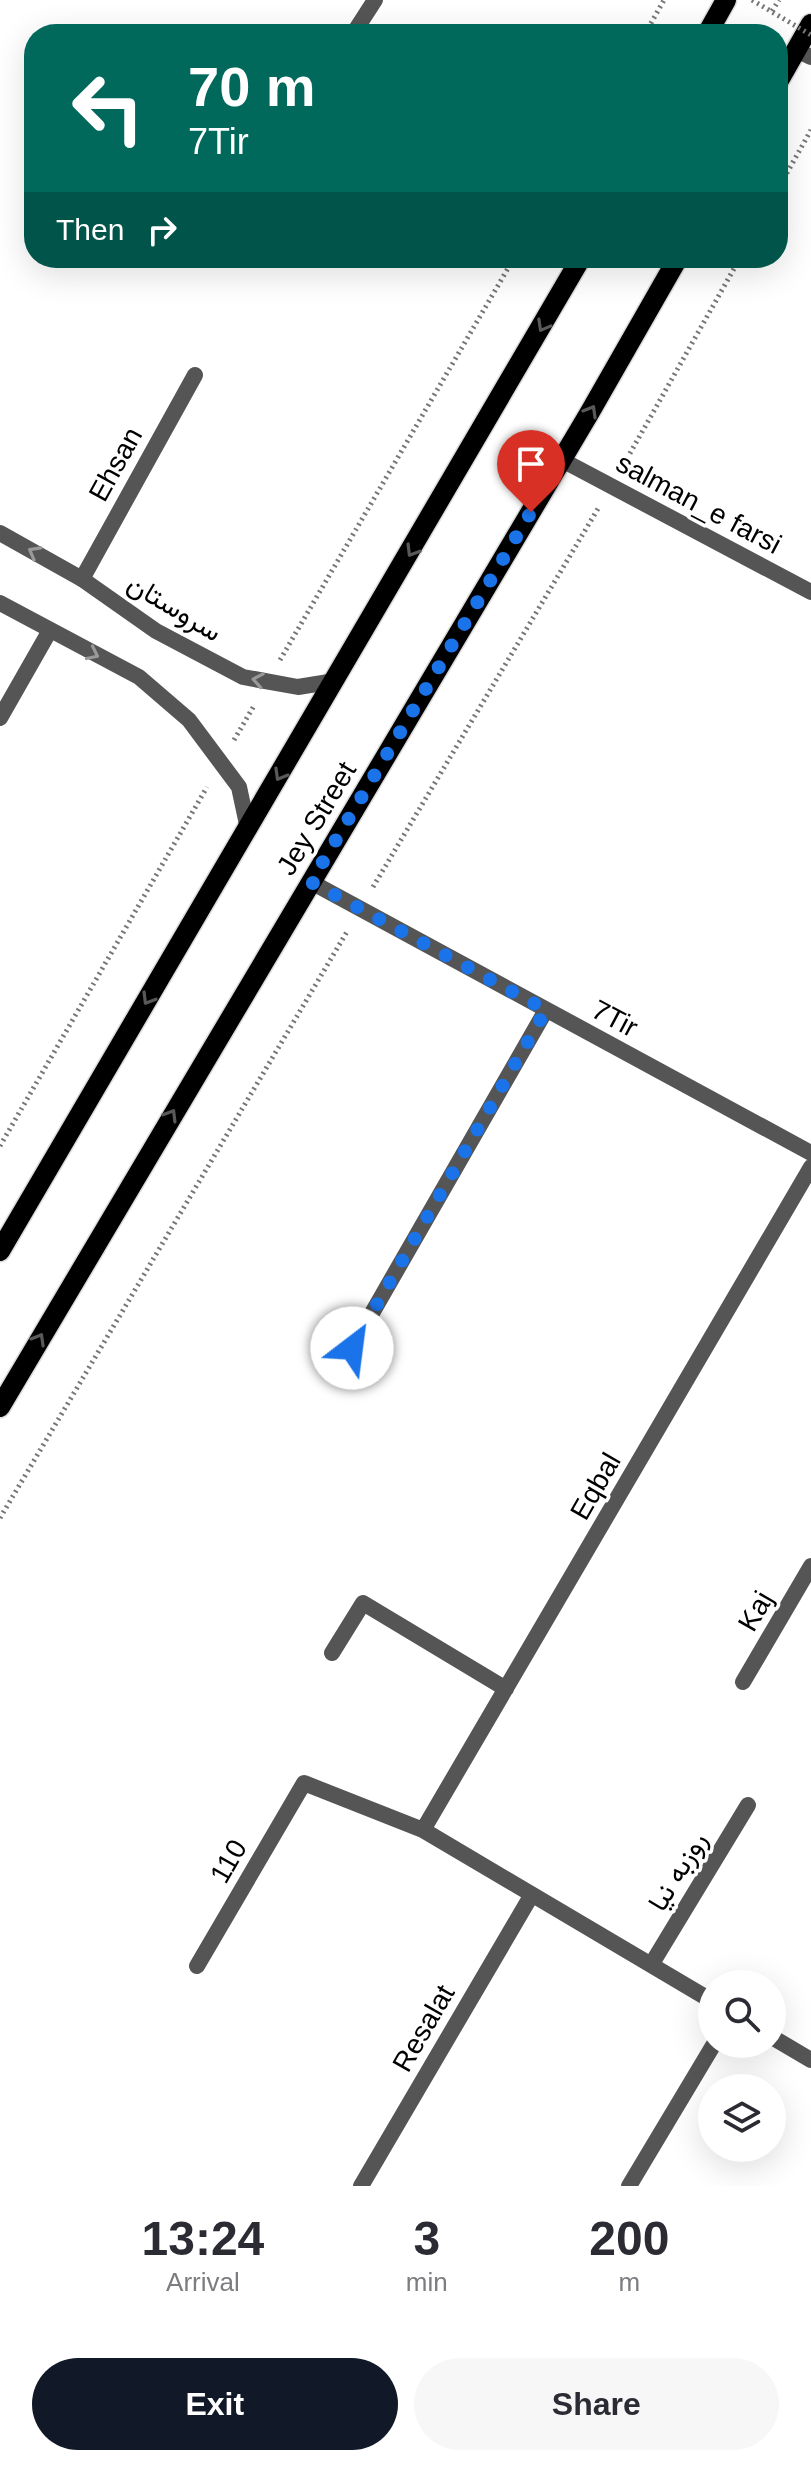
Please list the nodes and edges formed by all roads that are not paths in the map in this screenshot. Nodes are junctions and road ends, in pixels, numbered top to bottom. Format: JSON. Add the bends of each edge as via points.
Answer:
{"nodes":[{"id":1,"x":375,"y":0,"type":"edge"},
{"id":2,"x":725,"y":0,"type":"edge"},
{"id":3,"x":359,"y":24,"type":"edge"},
{"id":4,"x":712,"y":24,"type":"edge"},
{"id":5,"x":811,"y":24,"type":"edge"},
{"id":6,"x":804,"y":54,"type":"edge"},
{"id":7,"x":788,"y":71,"type":"edge"},
{"id":8,"x":575,"y":268,"type":"edge"},
{"id":9,"x":672,"y":268,"type":"edge"},
{"id":10,"x":195,"y":375,"type":"dead end"},
{"id":11,"x":562,"y":460,"type":"junction"},
{"id":12,"x":0,"y":533,"type":"edge"},
{"id":13,"x":82,"y":579,"type":"junction"},
{"id":14,"x":811,"y":592,"type":"edge"},
{"id":15,"x":0,"y":603,"type":"edge"},
{"id":16,"x":49,"y":632,"type":"junction"},
{"id":17,"x":335,"y":681,"type":"junction"},
{"id":18,"x":0,"y":718,"type":"edge"},
{"id":19,"x":248,"y":829,"type":"junction"},
{"id":20,"x":311,"y":882,"type":"junction"},
{"id":21,"x":546,"y":1010,"type":"junction"},
{"id":22,"x":811,"y":1153,"type":"edge"},
{"id":23,"x":811,"y":1167,"type":"edge"},
{"id":24,"x":0,"y":1251,"type":"edge"},
{"id":25,"x":352,"y":1348,"type":"dead end"},
{"id":26,"x":0,"y":1407,"type":"edge"},
{"id":27,"x":811,"y":1566,"type":"edge"},
{"id":28,"x":332,"y":1653,"type":"dead end"},
{"id":29,"x":743,"y":1682,"type":"dead end"},
{"id":30,"x":506,"y":1689,"type":"junction"},
{"id":31,"x":748,"y":1805,"type":"dead end"},
{"id":32,"x":423,"y":1830,"type":"junction"},
{"id":33,"x":531,"y":1896,"type":"junction"},
{"id":34,"x":651,"y":1965,"type":"junction"},
{"id":35,"x":197,"y":1966,"type":"dead end"},
{"id":36,"x":698,"y":1993,"type":"edge"},
{"id":37,"x":786,"y":2045,"type":"edge"},
{"id":38,"x":706,"y":2058,"type":"edge"},
{"id":39,"x":811,"y":2060,"type":"edge"},
{"id":40,"x":361,"y":2186,"type":"edge"},
{"id":41,"x":629,"y":2186,"type":"edge"}],
"edges":[{"from":1,"to":3,"type":"street"},
{"from":2,"to":4,"type":"main road"},
{"from":5,"to":6,"type":"main road"},
{"from":6,"to":7,"type":"main road"},
{"from":8,"to":17,"type":"main road","name":"Jey Street","one_way":true},
{"from":11,"to":9,"type":"main road","name":"Jey Street","one_way":true},
{"from":10,"to":13,"type":"street","name":"Ehsan"},
{"from":11,"to":14,"type":"street","name":"salman_e farsi"},
{"from":11,"to":20,"type":"main road","name":"Jey Street"},
{"from":13,"to":12,"type":"street","name":"سروستان","one_way":true},
{"from":17,"to":13,"type":"street","name":"سروستان","one_way":true,"via":[[298,687],[243,677],[156,631]]},
{"from":15,"to":16,"type":"street"},
{"from":16,"to":18,"type":"street"},
{"from":16,"to":19,"type":"street","one_way":true,"via":[[139,677],[189,720],[239,787]]},
{"from":17,"to":19,"type":"main road","name":"Jey Street","one_way":true},
{"from":19,"to":24,"type":"main road","name":"Jey Street","one_way":true},
{"from":20,"to":21,"type":"street","name":"7Tir"},
{"from":26,"to":20,"type":"main road","name":"Jey Street","one_way":true},
{"from":21,"to":22,"type":"street","name":"7Tir"},
{"from":21,"to":25,"type":"street"},
{"from":23,"to":30,"type":"street","name":"Eqbal"},
{"from":27,"to":29,"type":"street","name":"Kaj"},
{"from":28,"to":30,"type":"street","via":[[363,1603]]},
{"from":30,"to":32,"type":"street","name":"Eqbal"},
{"from":31,"to":34,"type":"street","name":"روزبه نیا"},
{"from":32,"to":33,"type":"street"},
{"from":32,"to":35,"type":"street","name":"110","via":[[304,1783]]},
{"from":33,"to":34,"type":"street"},
{"from":33,"to":40,"type":"street","name":"Resalat"},
{"from":34,"to":36,"type":"street"},
{"from":37,"to":39,"type":"street"},
{"from":38,"to":41,"type":"street"}]}
